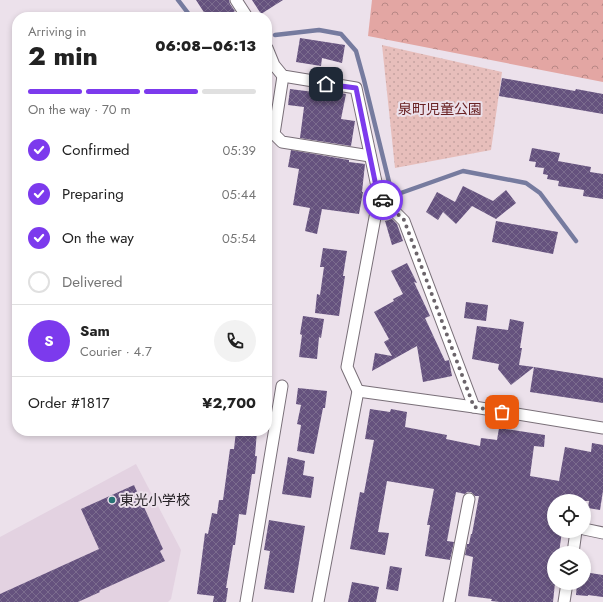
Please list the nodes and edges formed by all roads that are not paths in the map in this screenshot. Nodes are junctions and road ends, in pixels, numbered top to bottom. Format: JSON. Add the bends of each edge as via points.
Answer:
{"nodes":[{"id":1,"x":236,"y":0,"type":"edge"},
{"id":2,"x":244,"y":12,"type":"edge"},
{"id":3,"x":272,"y":60,"type":"edge"},
{"id":4,"x":283,"y":76,"type":"junction"},
{"id":5,"x":370,"y":156,"type":"junction"},
{"id":6,"x":378,"y":196,"type":"junction"},
{"id":7,"x":282,"y":386,"type":"dead end"},
{"id":8,"x":358,"y":391,"type":"junction"},
{"id":9,"x":474,"y":407,"type":"junction"},
{"id":10,"x":603,"y":428,"type":"edge"},
{"id":11,"x":469,"y":499,"type":"dead end"},
{"id":12,"x":591,"y":530,"type":"edge"},
{"id":13,"x":603,"y":533,"type":"edge"},
{"id":14,"x":567,"y":590,"type":"edge"},
{"id":15,"x":246,"y":602,"type":"edge"},
{"id":16,"x":318,"y":602,"type":"edge"},
{"id":17,"x":449,"y":602,"type":"edge"},
{"id":18,"x":564,"y":602,"type":"edge"}],
"edges":[{"from":1,"to":2,"type":"street"},
{"from":3,"to":4,"type":"street"},
{"from":4,"to":5,"type":"street","via":[[356,88]]},
{"from":4,"to":5,"type":"street","via":[[274,134],[282,142]]},
{"from":5,"to":6,"type":"street"},
{"from":6,"to":8,"type":"street","via":[[347,367]]},
{"from":6,"to":9,"type":"street","via":[[404,220]]},
{"from":7,"to":15,"type":"street"},
{"from":8,"to":9,"type":"street"},
{"from":8,"to":16,"type":"street"},
{"from":9,"to":10,"type":"street"},
{"from":11,"to":17,"type":"street"},
{"from":12,"to":13,"type":"street"},
{"from":14,"to":18,"type":"street"}]}
